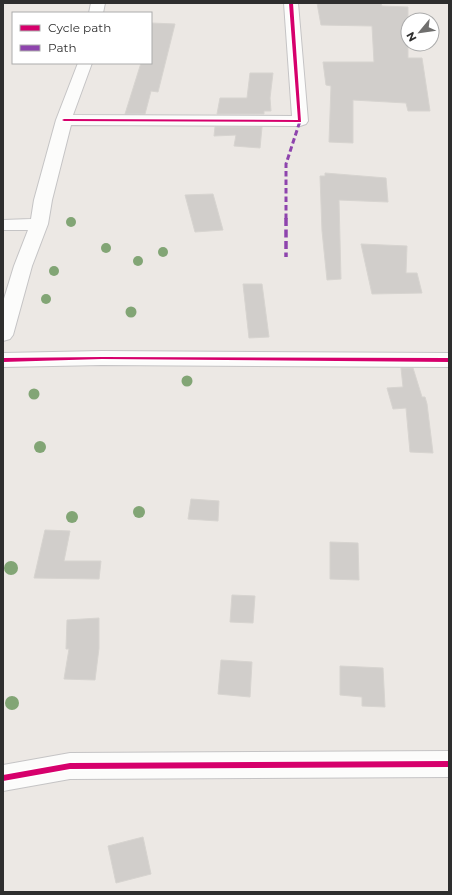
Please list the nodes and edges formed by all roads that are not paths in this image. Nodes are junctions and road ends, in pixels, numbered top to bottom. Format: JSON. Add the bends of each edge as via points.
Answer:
{"nodes":[{"id":1,"x":291,"y":3,"type":"edge"},
{"id":2,"x":85,"y":64,"type":"edge"},
{"id":3,"x":64,"y":120,"type":"junction"},
{"id":4,"x":39,"y":224,"type":"junction"},
{"id":5,"x":3,"y":225,"type":"edge"},
{"id":6,"x":3,"y":335,"type":"edge"},
{"id":7,"x":3,"y":360,"type":"edge"},
{"id":8,"x":449,"y":360,"type":"edge"},
{"id":9,"x":449,"y":764,"type":"edge"},
{"id":10,"x":3,"y":778,"type":"edge"}],
"edges":[{"from":1,"to":3,"type":"street","via":[[300,121]]},
{"from":2,"to":3,"type":"street"},
{"from":3,"to":4,"type":"street"},
{"from":4,"to":5,"type":"street"},
{"from":4,"to":6,"type":"street","via":[[23,266]]},
{"from":7,"to":8,"type":"street"},
{"from":9,"to":10,"type":"street","via":[[70,766]]}]}
